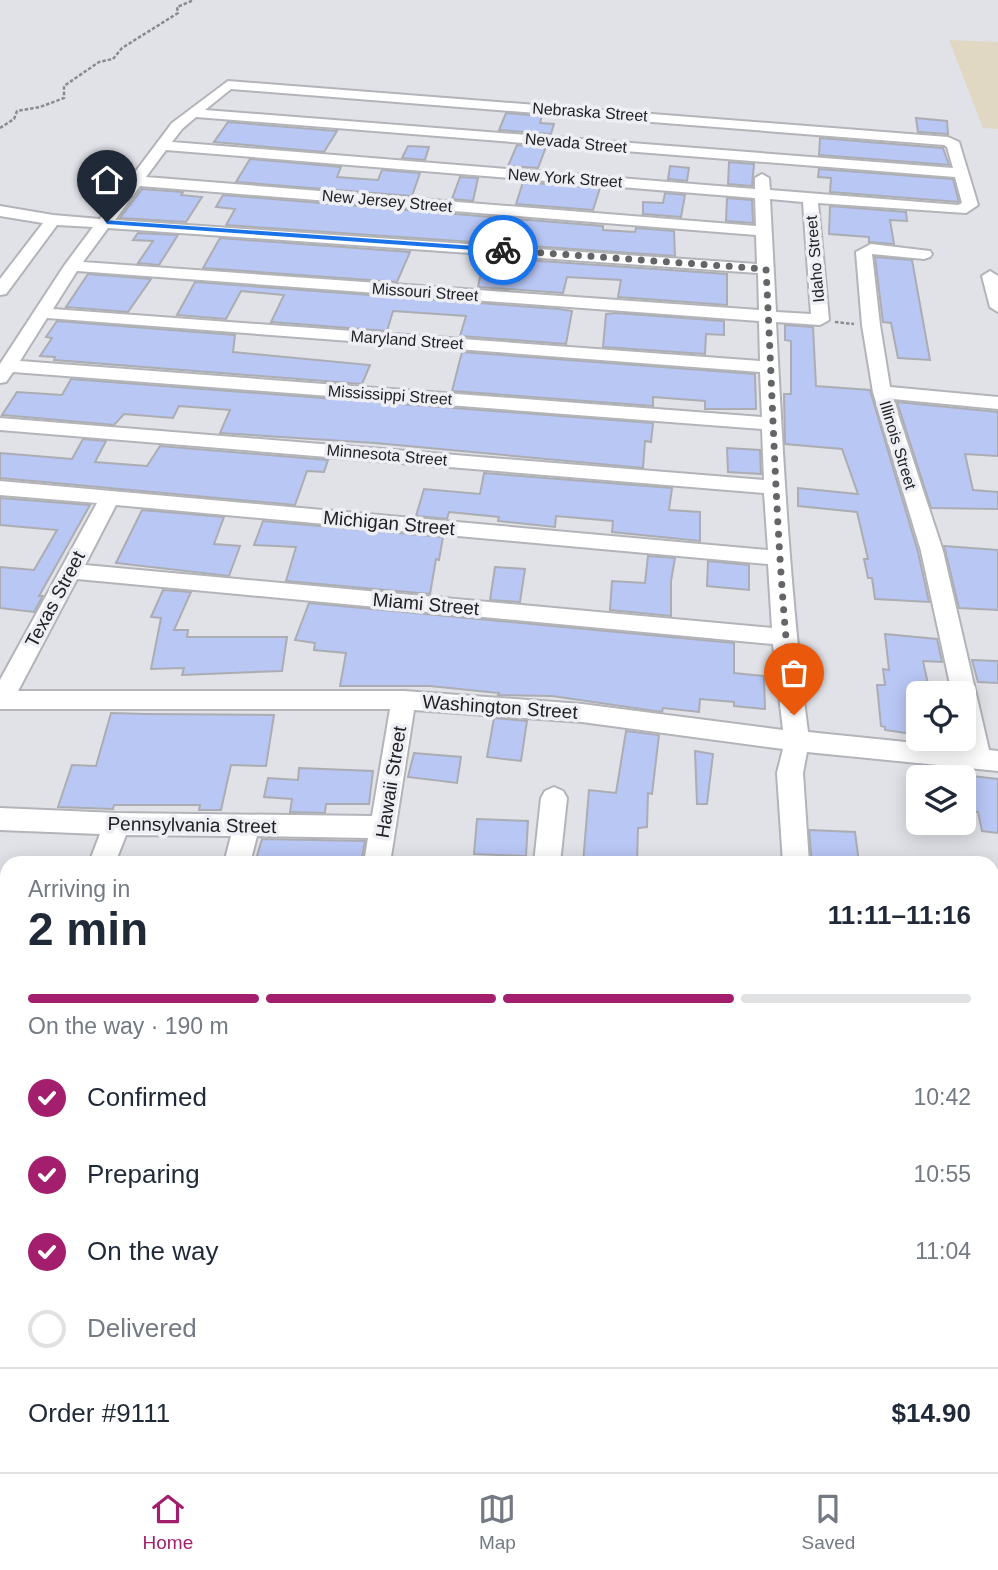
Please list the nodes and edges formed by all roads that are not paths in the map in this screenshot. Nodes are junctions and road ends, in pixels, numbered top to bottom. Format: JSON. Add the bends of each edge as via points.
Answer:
{"nodes":[{"id":1,"x":193,"y":113,"type":"junction"},
{"id":2,"x":766,"y":125,"type":"junction"},
{"id":3,"x":163,"y":146,"type":"junction"},
{"id":4,"x":763,"y":158,"type":"junction"},
{"id":5,"x":960,"y":173,"type":"junction"},
{"id":6,"x":136,"y":181,"type":"junction"},
{"id":7,"x":762,"y":193,"type":"junction"},
{"id":8,"x":810,"y":197,"type":"junction"},
{"id":9,"x":0,"y":211,"type":"edge"},
{"id":10,"x":53,"y":220,"type":"junction"},
{"id":11,"x":107,"y":222,"type":"junction"},
{"id":12,"x":764,"y":231,"type":"junction"},
{"id":13,"x":924,"y":254,"type":"dead end"},
{"id":14,"x":72,"y":266,"type":"junction"},
{"id":15,"x":766,"y":269,"type":"junction"},
{"id":16,"x":990,"y":276,"type":"dead end"},
{"id":17,"x":2,"y":284,"type":"edge"},
{"id":18,"x":998,"y":307,"type":"edge"},
{"id":19,"x":43,"y":313,"type":"junction"},
{"id":20,"x":769,"y":317,"type":"junction"},
{"id":21,"x":820,"y":320,"type":"joint"},
{"id":22,"x":770,"y":367,"type":"junction"},
{"id":23,"x":4,"y":372,"type":"edge"},
{"id":24,"x":882,"y":391,"type":"junction"},
{"id":25,"x":998,"y":403,"type":"edge"},
{"id":26,"x":0,"y":424,"type":"edge"},
{"id":27,"x":771,"y":424,"type":"junction"},
{"id":28,"x":774,"y":487,"type":"junction"},
{"id":29,"x":0,"y":488,"type":"edge"},
{"id":30,"x":110,"y":498,"type":"junction"},
{"id":31,"x":778,"y":558,"type":"junction"},
{"id":32,"x":69,"y":571,"type":"junction"},
{"id":33,"x":784,"y":637,"type":"junction"},
{"id":34,"x":961,"y":681,"type":"edge"},
{"id":35,"x":1,"y":700,"type":"edge"},
{"id":36,"x":404,"y":700,"type":"junction"},
{"id":37,"x":976,"y":727,"type":"edge"},
{"id":38,"x":797,"y":741,"type":"junction"},
{"id":39,"x":988,"y":760,"type":"edge"},
{"id":40,"x":554,"y":798,"type":"dead end"},
{"id":41,"x":0,"y":819,"type":"edge"},
{"id":42,"x":117,"y":824,"type":"junction"},
{"id":43,"x":246,"y":827,"type":"junction"},
{"id":44,"x":384,"y":827,"type":"junction"},
{"id":45,"x":105,"y":856,"type":"edge"},
{"id":46,"x":239,"y":856,"type":"edge"},
{"id":47,"x":378,"y":856,"type":"edge"},
{"id":48,"x":548,"y":856,"type":"edge"},
{"id":49,"x":796,"y":856,"type":"edge"}],
"edges":[{"from":1,"to":2,"type":"street","name":"Nebraska Street","via":[[228,85]]},
{"from":1,"to":3,"type":"street"},
{"from":1,"to":4,"type":"street","name":"Nevada Street"},
{"from":2,"to":4,"type":"street"},
{"from":2,"to":5,"type":"street","name":"Nebraska Street","via":[[952,143]]},
{"from":3,"to":6,"type":"street"},
{"from":3,"to":7,"type":"street","name":"New York Street"},
{"from":4,"to":5,"type":"street","name":"Nevada Street"},
{"from":4,"to":7,"type":"street"},
{"from":5,"to":8,"type":"street","name":"New York Street","via":[[970,205],[967,208]]},
{"from":6,"to":11,"type":"street"},
{"from":6,"to":12,"type":"street","name":"New Jersey Street"},
{"from":7,"to":8,"type":"street","name":"New York Street"},
{"from":7,"to":12,"type":"street"},
{"from":8,"to":21,"type":"street","name":"Idaho Street"},
{"from":9,"to":10,"type":"street"},
{"from":10,"to":11,"type":"street"},
{"from":10,"to":17,"type":"street"},
{"from":11,"to":14,"type":"street"},
{"from":11,"to":15,"type":"street"},
{"from":12,"to":15,"type":"street"},
{"from":13,"to":24,"type":"street","name":"Illinois Street","via":[[864,251]]},
{"from":14,"to":19,"type":"street"},
{"from":14,"to":20,"type":"street","name":"Missouri Street"},
{"from":15,"to":20,"type":"street"},
{"from":16,"to":18,"type":"street"},
{"from":19,"to":22,"type":"street","name":"Maryland Street"},
{"from":19,"to":23,"type":"street"},
{"from":20,"to":21,"type":"street","name":"Missouri Street"},
{"from":20,"to":22,"type":"street"},
{"from":22,"to":27,"type":"street"},
{"from":23,"to":27,"type":"street","name":"Mississippi Street"},
{"from":24,"to":25,"type":"street"},
{"from":24,"to":34,"type":"street","name":"Illinois Street","via":[[932,551]]},
{"from":26,"to":28,"type":"street","name":"Minnesota Street"},
{"from":27,"to":28,"type":"street"},
{"from":28,"to":31,"type":"street"},
{"from":29,"to":30,"type":"street","name":"Michigan Street"},
{"from":30,"to":31,"type":"street","name":"Michigan Street"},
{"from":30,"to":32,"type":"street","name":"Texas Street"},
{"from":31,"to":33,"type":"street"},
{"from":32,"to":33,"type":"street","name":"Miami Street"},
{"from":32,"to":35,"type":"street","name":"Texas Street"},
{"from":33,"to":38,"type":"street"},
{"from":35,"to":36,"type":"street","name":"Washington Street"},
{"from":36,"to":38,"type":"street","name":"Washington Street","via":[[582,713]]},
{"from":36,"to":44,"type":"street","name":"Hawaii Street"},
{"from":37,"to":39,"type":"street","name":"Illinois Street"},
{"from":38,"to":39,"type":"street","name":"Washington Street"},
{"from":38,"to":49,"type":"street","via":[[790,773]]},
{"from":40,"to":48,"type":"street"},
{"from":41,"to":42,"type":"street","name":"Pennsylvania Street"},
{"from":42,"to":43,"type":"street","name":"Pennsylvania Street"},
{"from":42,"to":45,"type":"street"},
{"from":43,"to":44,"type":"street","name":"Pennsylvania Street"},
{"from":43,"to":46,"type":"street"},
{"from":44,"to":47,"type":"street","name":"Hawaii Street"}]}
